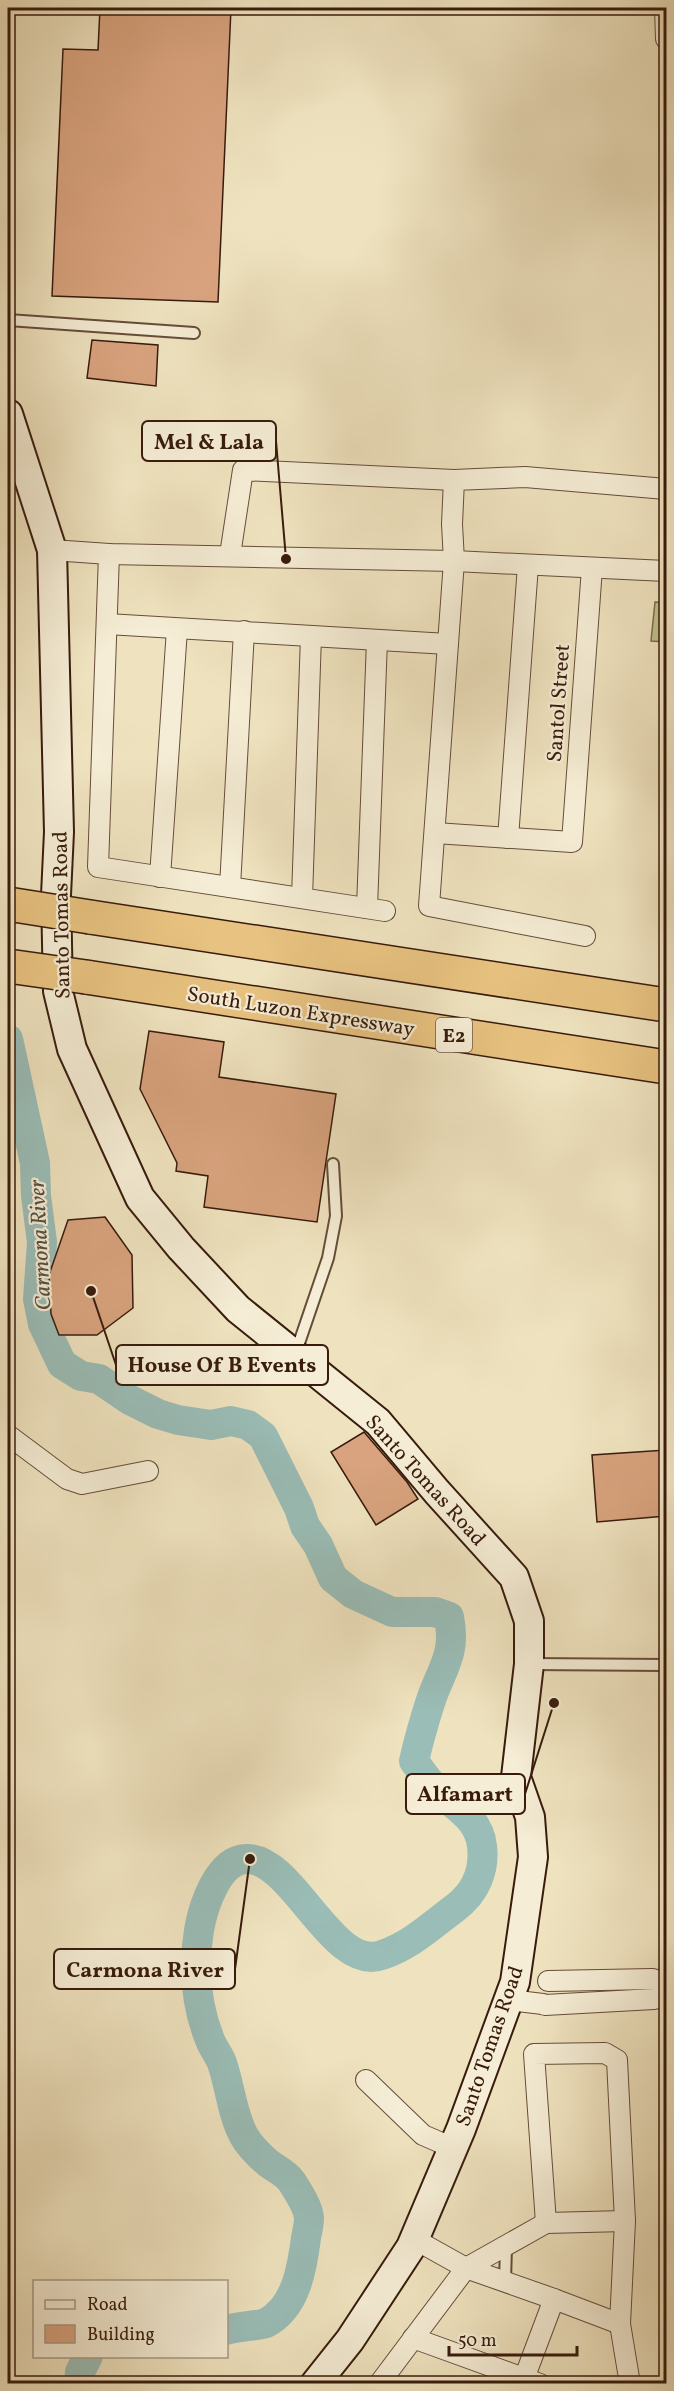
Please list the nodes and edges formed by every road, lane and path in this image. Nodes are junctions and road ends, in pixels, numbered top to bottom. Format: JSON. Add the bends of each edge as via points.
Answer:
{"nodes":[{"id":1,"x":11,"y":8,"type":"edge"},
{"id":2,"x":665,"y":8,"type":"edge"},
{"id":3,"x":8,"y":12,"type":"edge"},
{"id":4,"x":666,"y":39,"type":"edge"},
{"id":5,"x":8,"y":320,"type":"edge"},
{"id":6,"x":194,"y":333,"type":"dead end"},
{"id":7,"x":8,"y":414,"type":"edge"},
{"id":8,"x":454,"y":480,"type":"junction"},
{"id":9,"x":666,"y":489,"type":"edge"},
{"id":10,"x":52,"y":550,"type":"junction"},
{"id":11,"x":109,"y":554,"type":"junction"},
{"id":12,"x":230,"y":555,"type":"junction"},
{"id":13,"x":454,"y":561,"type":"junction"},
{"id":14,"x":528,"y":565,"type":"junction"},
{"id":15,"x":592,"y":568,"type":"junction"},
{"id":16,"x":666,"y":571,"type":"edge"},
{"id":17,"x":107,"y":624,"type":"junction"},
{"id":18,"x":177,"y":629,"type":"junction"},
{"id":19,"x":244,"y":631,"type":"junction"},
{"id":20,"x":311,"y":636,"type":"junction"},
{"id":21,"x":377,"y":640,"type":"junction"},
{"id":22,"x":448,"y":644,"type":"junction"},
{"id":23,"x":435,"y":833,"type":"junction"},
{"id":24,"x":508,"y":838,"type":"junction"},
{"id":25,"x":160,"y":877,"type":"junction"},
{"id":26,"x":230,"y":887,"type":"junction"},
{"id":27,"x":302,"y":898,"type":"junction"},
{"id":28,"x":8,"y":904,"type":"edge"},
{"id":29,"x":585,"y":936,"type":"dead end"},
{"id":30,"x":8,"y":966,"type":"edge"},
{"id":31,"x":666,"y":1005,"type":"edge"},
{"id":32,"x":666,"y":1067,"type":"edge"},
{"id":33,"x":333,"y":1164,"type":"dead end"},
{"id":34,"x":294,"y":1355,"type":"junction"},
{"id":35,"x":8,"y":1435,"type":"edge"},
{"id":36,"x":148,"y":1471,"type":"dead end"},
{"id":37,"x":529,"y":1664,"type":"junction"},
{"id":38,"x":666,"y":1665,"type":"edge"},
{"id":39,"x":585,"y":1981,"type":"junction"},
{"id":40,"x":666,"y":1984,"type":"edge"},
{"id":41,"x":512,"y":1991,"type":"junction"},
{"id":42,"x":666,"y":1995,"type":"edge"},
{"id":43,"x":586,"y":2002,"type":"junction"},
{"id":44,"x":366,"y":2080,"type":"dead end"},
{"id":45,"x":453,"y":2148,"type":"junction"},
{"id":46,"x":625,"y":2221,"type":"junction"},
{"id":47,"x":546,"y":2223,"type":"junction"},
{"id":48,"x":414,"y":2239,"type":"junction"},
{"id":49,"x":506,"y":2246,"type":"junction"},
{"id":50,"x":466,"y":2268,"type":"junction"},
{"id":51,"x":505,"y":2282,"type":"junction"},
{"id":52,"x":554,"y":2300,"type":"junction"},
{"id":53,"x":620,"y":2324,"type":"junction"},
{"id":54,"x":413,"y":2338,"type":"junction"},
{"id":55,"x":529,"y":2382,"type":"edge"},
{"id":56,"x":315,"y":2384,"type":"edge"},
{"id":57,"x":379,"y":2384,"type":"edge"},
{"id":58,"x":630,"y":2384,"type":"edge"}],
"edges":[{"from":1,"to":3,"type":"lane"},
{"from":2,"to":4,"type":"street"},
{"from":5,"to":6,"type":"lane"},
{"from":7,"to":10,"type":"street","name":"Santo Tomas Road"},
{"from":8,"to":9,"type":"street","via":[[525,477]]},
{"from":8,"to":12,"type":"street","via":[[243,470]]},
{"from":8,"to":13,"type":"street"},
{"from":10,"to":11,"type":"street"},
{"from":10,"to":34,"type":"street","name":"Santo Tomas Road","via":[[59,832],[58,991],[72,1049],[140,1198],[238,1309]]},
{"from":11,"to":12,"type":"street"},
{"from":11,"to":17,"type":"street"},
{"from":12,"to":13,"type":"street"},
{"from":13,"to":14,"type":"street"},
{"from":13,"to":22,"type":"street"},
{"from":14,"to":15,"type":"street"},
{"from":14,"to":24,"type":"street"},
{"from":15,"to":16,"type":"street"},
{"from":15,"to":24,"type":"street","name":"Santol Street","via":[[572,842]]},
{"from":17,"to":18,"type":"street"},
{"from":17,"to":25,"type":"street","via":[[98,867]]},
{"from":18,"to":19,"type":"street"},
{"from":18,"to":25,"type":"street"},
{"from":19,"to":20,"type":"street"},
{"from":19,"to":26,"type":"street"},
{"from":20,"to":21,"type":"street"},
{"from":20,"to":27,"type":"street"},
{"from":21,"to":22,"type":"street"},
{"from":21,"to":27,"type":"street","via":[[376,910]]},
{"from":22,"to":23,"type":"street"},
{"from":23,"to":24,"type":"street"},
{"from":23,"to":29,"type":"street","via":[[429,906]]},
{"from":25,"to":26,"type":"street"},
{"from":26,"to":27,"type":"street"},
{"from":28,"to":31,"type":"highway","bridge":true},
{"from":30,"to":32,"type":"highway","name":"South Luzon Expressway","number":"E2","bridge":true},
{"from":33,"to":34,"type":"lane","via":[[336,1216],[330,1247]]},
{"from":34,"to":37,"type":"street","name":"Santo Tomas Road","via":[[378,1422],[514,1577],[529,1622]]},
{"from":35,"to":36,"type":"street","via":[[74,1482],[82,1484]]},
{"from":37,"to":38,"type":"lane"},
{"from":37,"to":41,"type":"street","name":"Santo Tomas Road","via":[[516,1777],[530,1818],[533,1857]]},
{"from":39,"to":40,"type":"street","via":[[653,1978]]},
{"from":39,"to":41,"type":"street","via":[[546,1981]]},
{"from":39,"to":43,"type":"street"},
{"from":41,"to":43,"type":"street","via":[[544,2004]]},
{"from":41,"to":45,"type":"street","name":"Santo Tomas Road"},
{"from":42,"to":43,"type":"street"},
{"from":44,"to":45,"type":"street","via":[[423,2134]]},
{"from":45,"to":48,"type":"street","name":"Santo Tomas Road"},
{"from":46,"to":47,"type":"street"},
{"from":46,"to":47,"type":"street","via":[[618,2060],[605,2053],[534,2054]]},
{"from":46,"to":53,"type":"street"},
{"from":47,"to":49,"type":"street"},
{"from":48,"to":50,"type":"street"},
{"from":48,"to":56,"type":"street","name":"Santo Tomas Road","via":[[350,2340]]},
{"from":49,"to":50,"type":"street"},
{"from":49,"to":51,"type":"lane"},
{"from":50,"to":51,"type":"street"},
{"from":50,"to":54,"type":"street"},
{"from":51,"to":52,"type":"street"},
{"from":52,"to":53,"type":"street"},
{"from":52,"to":55,"type":"street"},
{"from":53,"to":58,"type":"street"},
{"from":54,"to":55,"type":"street"},
{"from":54,"to":57,"type":"street"}]}
